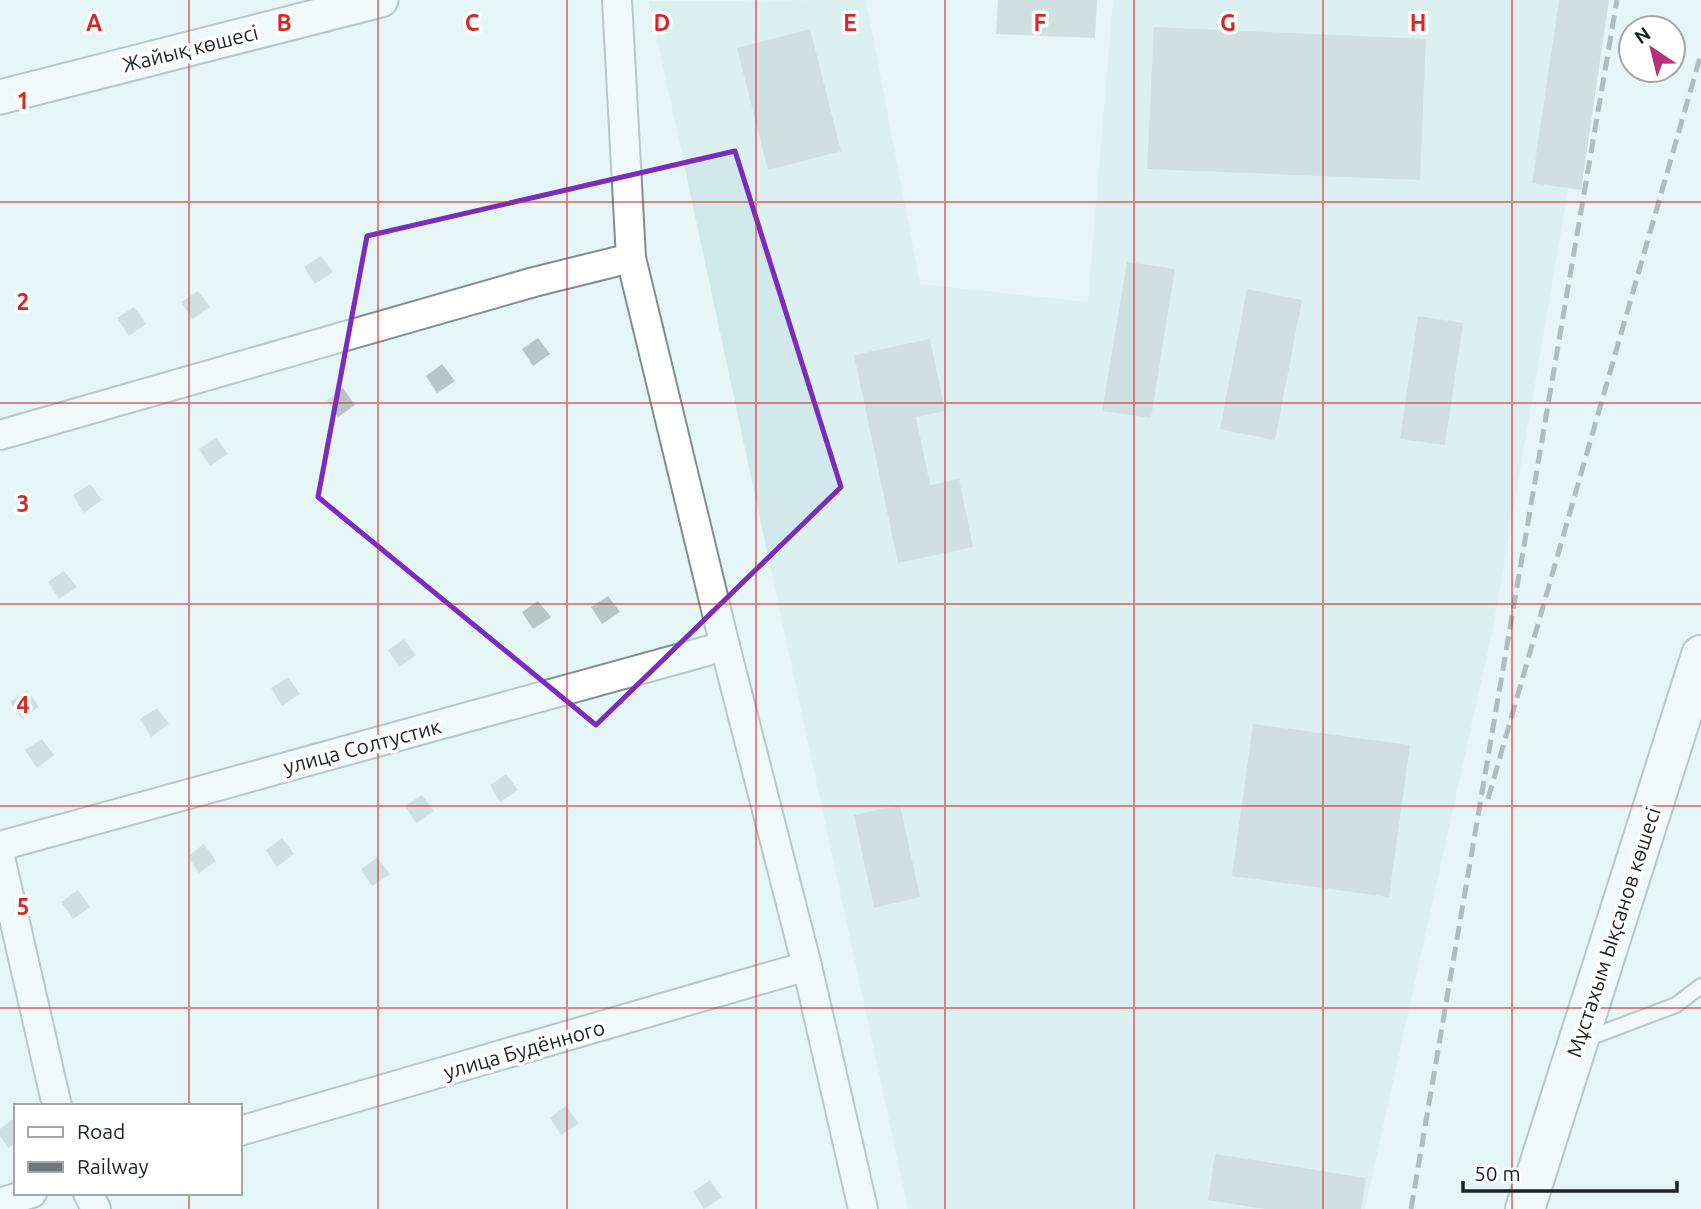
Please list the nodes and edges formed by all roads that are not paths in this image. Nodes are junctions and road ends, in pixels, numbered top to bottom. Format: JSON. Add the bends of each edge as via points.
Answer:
{"nodes":[{"id":1,"x":381,"y":0,"type":"edge"},
{"id":2,"x":617,"y":0,"type":"edge"},
{"id":3,"x":0,"y":97,"type":"edge"},
{"id":4,"x":631,"y":258,"type":"junction"},
{"id":5,"x":0,"y":435,"type":"edge"},
{"id":6,"x":725,"y":646,"type":"junction"},
{"id":7,"x":1701,"y":654,"type":"edge"},
{"id":8,"x":0,"y":846,"type":"edge"},
{"id":9,"x":0,"y":857,"type":"edge"},
{"id":10,"x":807,"y":966,"type":"junction"},
{"id":11,"x":1701,"y":986,"type":"edge"},
{"id":12,"x":1578,"y":1041,"type":"junction"},
{"id":13,"x":57,"y":1104,"type":"edge"},
{"id":14,"x":242,"y":1130,"type":"edge"},
{"id":15,"x":26,"y":1195,"type":"edge"},
{"id":16,"x":0,"y":1203,"type":"edge"},
{"id":17,"x":863,"y":1209,"type":"edge"},
{"id":18,"x":1525,"y":1209,"type":"edge"}],
"edges":[{"from":1,"to":3,"type":"street","name":"Жайық көшесі"},
{"from":2,"to":4,"type":"street"},
{"from":4,"to":5,"type":"street"},
{"from":4,"to":6,"type":"street"},
{"from":6,"to":8,"type":"street","name":"улица Солтустик"},
{"from":6,"to":10,"type":"street"},
{"from":7,"to":12,"type":"main road","name":"Мұстахым Ықсанов көшесі"},
{"from":9,"to":13,"type":"street"},
{"from":10,"to":14,"type":"street","name":"улица Будённого"},
{"from":10,"to":17,"type":"street"},
{"from":11,"to":12,"type":"lane","via":[[1675,1005]]},
{"from":12,"to":18,"type":"main road","name":"Мұстахым Ықсанов көшесі"},
{"from":15,"to":16,"type":"street"}]}
